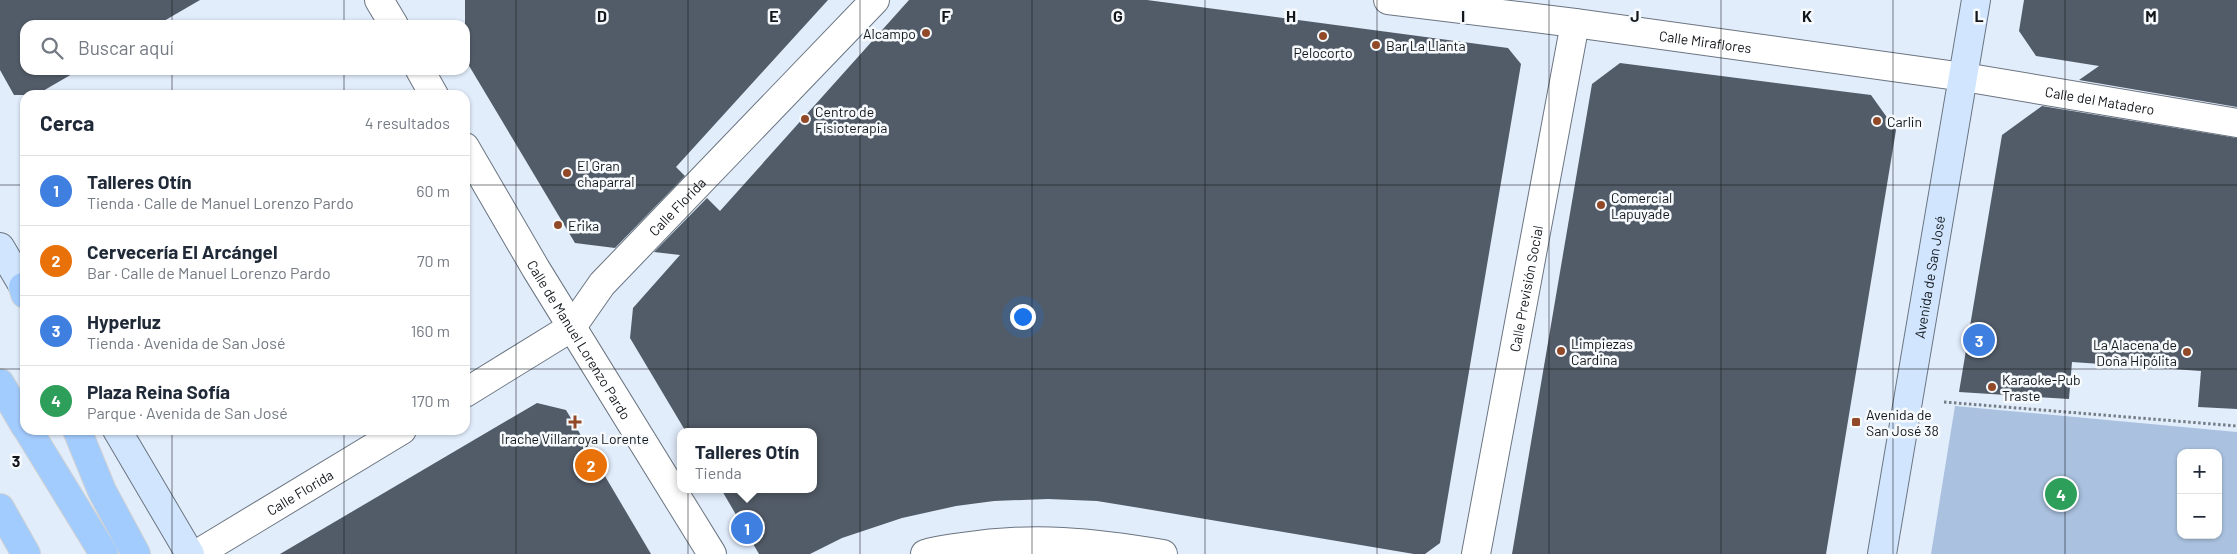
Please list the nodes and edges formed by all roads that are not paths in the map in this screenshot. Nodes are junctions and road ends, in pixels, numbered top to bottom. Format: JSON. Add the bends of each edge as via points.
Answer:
{"nodes":[{"id":1,"x":379,"y":0,"type":"edge"},
{"id":2,"x":876,"y":0,"type":"edge"},
{"id":3,"x":1388,"y":0,"type":"edge"},
{"id":4,"x":1976,"y":0,"type":"edge"},
{"id":5,"x":391,"y":20,"type":"edge"},
{"id":6,"x":1575,"y":23,"type":"junction"},
{"id":7,"x":423,"y":75,"type":"edge"},
{"id":8,"x":1964,"y":77,"type":"junction"},
{"id":9,"x":431,"y":90,"type":"edge"},
{"id":10,"x":2237,"y":123,"type":"edge"},
{"id":11,"x":470,"y":155,"type":"edge"},
{"id":12,"x":0,"y":247,"type":"edge"},
{"id":13,"x":20,"y":283,"type":"edge"},
{"id":14,"x":572,"y":328,"type":"junction"},
{"id":15,"x":0,"y":383,"type":"edge"},
{"id":16,"x":470,"y":389,"type":"edge"},
{"id":17,"x":20,"y":417,"type":"edge"},
{"id":18,"x":31,"y":435,"type":"edge"},
{"id":19,"x":78,"y":435,"type":"edge"},
{"id":20,"x":120,"y":435,"type":"edge"},
{"id":21,"x":394,"y":435,"type":"edge"},
{"id":22,"x":0,"y":508,"type":"edge"},
{"id":23,"x":0,"y":547,"type":"edge"},
{"id":24,"x":4,"y":554,"type":"edge"},
{"id":25,"x":26,"y":554,"type":"edge"},
{"id":26,"x":104,"y":554,"type":"edge"},
{"id":27,"x":136,"y":554,"type":"edge"},
{"id":28,"x":190,"y":554,"type":"edge"},
{"id":29,"x":196,"y":554,"type":"edge"},
{"id":30,"x":712,"y":554,"type":"edge"},
{"id":31,"x":925,"y":554,"type":"edge"},
{"id":32,"x":1163,"y":554,"type":"edge"},
{"id":33,"x":1476,"y":554,"type":"edge"},
{"id":34,"x":1882,"y":554,"type":"edge"}],
"edges":[{"from":1,"to":5,"type":"street"},
{"from":2,"to":14,"type":"street","name":"Calle Florida","via":[[602,284]]},
{"from":3,"to":6,"type":"street","name":"Calle Miraflores"},
{"from":4,"to":8,"type":"main road","name":"Avenida de San José"},
{"from":6,"to":8,"type":"street","name":"Calle Miraflores"},
{"from":6,"to":33,"type":"street","name":"Calle Previsión Social"},
{"from":7,"to":9,"type":"street"},
{"from":8,"to":10,"type":"street","name":"Calle del Matadero"},
{"from":8,"to":34,"type":"main road","name":"Avenida de San José"},
{"from":11,"to":14,"type":"street","name":"Calle de Manuel Lorenzo Pardo"},
{"from":12,"to":13,"type":"main road"},
{"from":14,"to":16,"type":"street","name":"Calle Florida"},
{"from":14,"to":30,"type":"street","name":"Calle de Manuel Lorenzo Pardo"},
{"from":15,"to":17,"type":"main road"},
{"from":18,"to":26,"type":"main road"},
{"from":19,"to":27,"type":"main road","via":[[102,491]]},
{"from":20,"to":28,"type":"main road"},
{"from":21,"to":29,"type":"street","name":"Calle Florida"},
{"from":22,"to":25,"type":"main road"},
{"from":23,"to":24,"type":"main road"},
{"from":31,"to":32,"type":"street","via":[[988,543],[1040,540],[1093,543]]}]}
